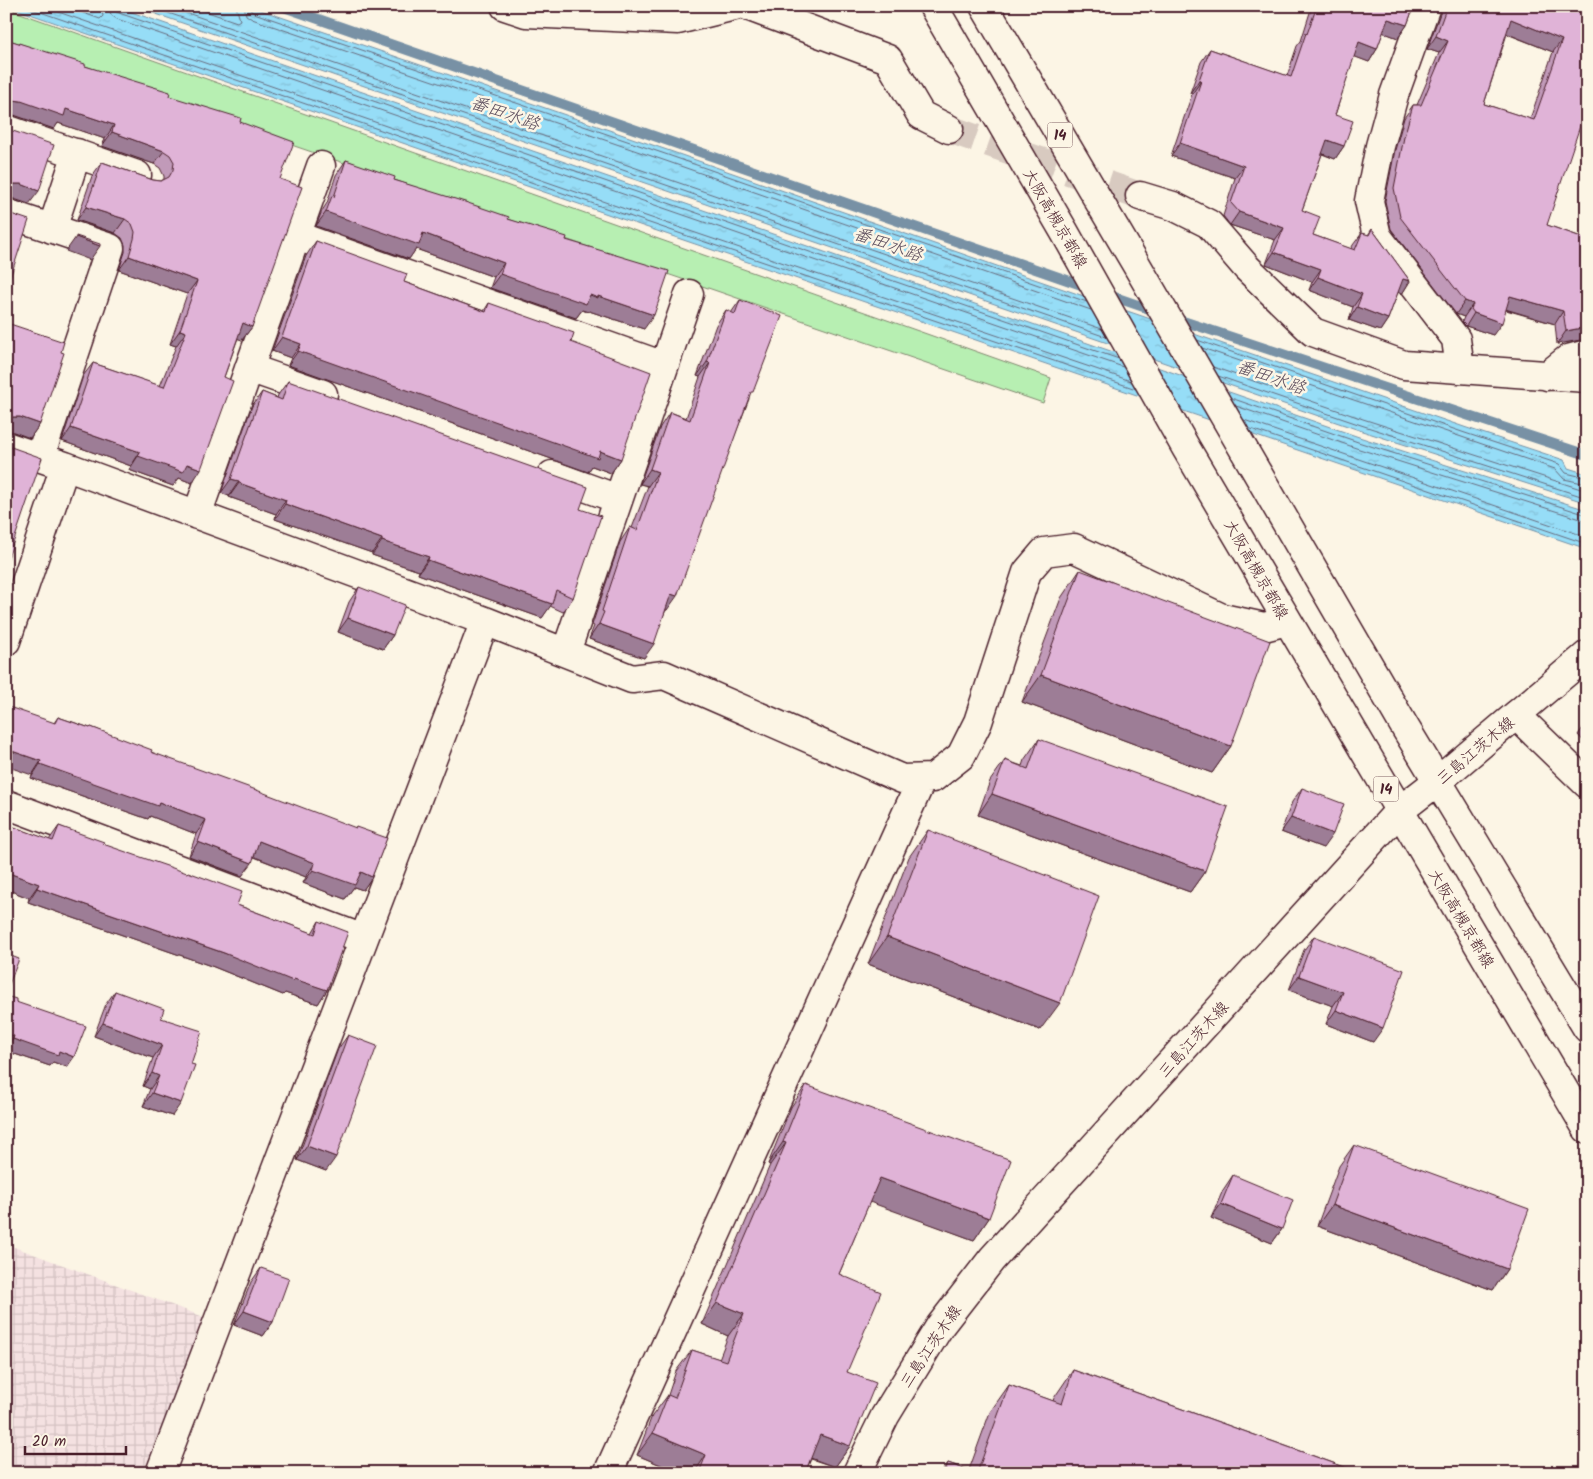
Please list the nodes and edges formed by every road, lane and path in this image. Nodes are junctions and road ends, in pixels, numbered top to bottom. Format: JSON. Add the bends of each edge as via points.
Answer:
{"nodes":[{"id":1,"x":505,"y":6,"type":"edge"},
{"id":2,"x":735,"y":6,"type":"edge"},
{"id":3,"x":747,"y":6,"type":"edge"},
{"id":4,"x":933,"y":6,"type":"edge"},
{"id":5,"x":984,"y":6,"type":"edge"},
{"id":6,"x":1426,"y":6,"type":"edge"},
{"id":7,"x":1578,"y":6,"type":"edge"},
{"id":8,"x":1587,"y":9,"type":"edge"},
{"id":9,"x":6,"y":129,"type":"edge"},
{"id":10,"x":949,"y":129,"type":"tunnel mouth"},
{"id":11,"x":76,"y":153,"type":"junction"},
{"id":12,"x":321,"y":166,"type":"dead end"},
{"id":13,"x":148,"y":179,"type":"edge"},
{"id":14,"x":1140,"y":196,"type":"tunnel mouth"},
{"id":15,"x":6,"y":213,"type":"edge"},
{"id":16,"x":52,"y":228,"type":"junction"},
{"id":17,"x":297,"y":236,"type":"junction"},
{"id":18,"x":689,"y":294,"type":"dead end"},
{"id":19,"x":50,"y":338,"type":"edge"},
{"id":20,"x":77,"y":347,"type":"junction"},
{"id":21,"x":1587,"y":354,"type":"edge"},
{"id":22,"x":664,"y":366,"type":"junction"},
{"id":23,"x":249,"y":368,"type":"junction"},
{"id":24,"x":1460,"y":369,"type":"junction"},
{"id":25,"x":1547,"y":376,"type":"junction"},
{"id":26,"x":1587,"y":378,"type":"edge"},
{"id":27,"x":350,"y":404,"type":"edge"},
{"id":28,"x":6,"y":446,"type":"edge"},
{"id":29,"x":40,"y":457,"type":"junction"},
{"id":30,"x":65,"y":466,"type":"junction"},
{"id":31,"x":526,"y":466,"type":"edge"},
{"id":32,"x":618,"y":499,"type":"junction"},
{"id":33,"x":196,"y":515,"type":"junction"},
{"id":34,"x":12,"y":606,"type":"edge"},
{"id":35,"x":484,"y":621,"type":"junction"},
{"id":36,"x":1287,"y":621,"type":"junction"},
{"id":37,"x":6,"y":641,"type":"edge"},
{"id":38,"x":566,"y":652,"type":"junction"},
{"id":39,"x":1587,"y":655,"type":"edge"},
{"id":40,"x":1516,"y":715,"type":"junction"},
{"id":41,"x":922,"y":779,"type":"junction"},
{"id":42,"x":1439,"y":780,"type":"junction"},
{"id":43,"x":1587,"y":784,"type":"edge"},
{"id":44,"x":6,"y":804,"type":"edge"},
{"id":45,"x":1399,"y":811,"type":"junction"},
{"id":46,"x":364,"y":939,"type":"junction"},
{"id":47,"x":1587,"y":1028,"type":"edge"},
{"id":48,"x":1587,"y":1129,"type":"edge"},
{"id":49,"x":160,"y":1473,"type":"edge"},
{"id":50,"x":608,"y":1473,"type":"edge"},
{"id":51,"x":857,"y":1473,"type":"edge"}],
"edges":[{"from":1,"to":2,"type":"street","via":[[526,14],[678,20]]},
{"from":3,"to":10,"type":"street","via":[[888,59],[921,115]]},
{"from":4,"to":36,"type":"street","name":"大阪高槻京都線","number":"14"},
{"from":5,"to":42,"type":"street","number":"14","via":[[1406,729]]},
{"from":6,"to":24,"type":"street","via":[[1394,95],[1369,202],[1377,236],[1456,339]]},
{"from":7,"to":8,"type":"street"},
{"from":9,"to":11,"type":"street"},
{"from":11,"to":13,"type":"street"},
{"from":11,"to":16,"type":"street"},
{"from":12,"to":17,"type":"street"},
{"from":14,"to":24,"type":"street","via":[[1173,206],[1208,224],[1247,268],[1313,332],[1404,365]]},
{"from":15,"to":16,"type":"street"},
{"from":16,"to":20,"type":"street","via":[[110,248]]},
{"from":17,"to":22,"type":"street"},
{"from":17,"to":23,"type":"street"},
{"from":18,"to":22,"type":"street"},
{"from":19,"to":20,"type":"street"},
{"from":20,"to":29,"type":"street"},
{"from":21,"to":25,"type":"street","via":[[1568,360]]},
{"from":22,"to":32,"type":"street"},
{"from":23,"to":27,"type":"street"},
{"from":23,"to":33,"type":"street"},
{"from":24,"to":25,"type":"street"},
{"from":25,"to":26,"type":"street"},
{"from":28,"to":29,"type":"street"},
{"from":29,"to":30,"type":"street"},
{"from":30,"to":33,"type":"street"},
{"from":30,"to":34,"type":"street"},
{"from":31,"to":32,"type":"street"},
{"from":32,"to":38,"type":"street"},
{"from":33,"to":35,"type":"street"},
{"from":34,"to":37,"type":"street"},
{"from":35,"to":38,"type":"street"},
{"from":35,"to":46,"type":"street"},
{"from":36,"to":41,"type":"street","via":[[1264,627],[1222,618],[1074,548],[1044,552],[1027,572],[978,722],[961,756],[933,778]]},
{"from":36,"to":45,"type":"street","name":"大阪高槻京都線","number":"14"},
{"from":38,"to":41,"type":"street","via":[[632,678],[664,674],[902,779]]},
{"from":39,"to":40,"type":"street","name":"三島江茨木線"},
{"from":40,"to":42,"type":"street","name":"三島江茨木線"},
{"from":40,"to":43,"type":"street"},
{"from":41,"to":50,"type":"street"},
{"from":42,"to":45,"type":"street","name":"三島江茨木線"},
{"from":42,"to":47,"type":"street","number":"14"},
{"from":44,"to":46,"type":"street"},
{"from":45,"to":48,"type":"street","name":"大阪高槻京都線","number":"14"},
{"from":45,"to":51,"type":"street","name":"三島江茨木線","via":[[992,1259],[940,1326],[885,1416]]},
{"from":46,"to":49,"type":"street"}]}
